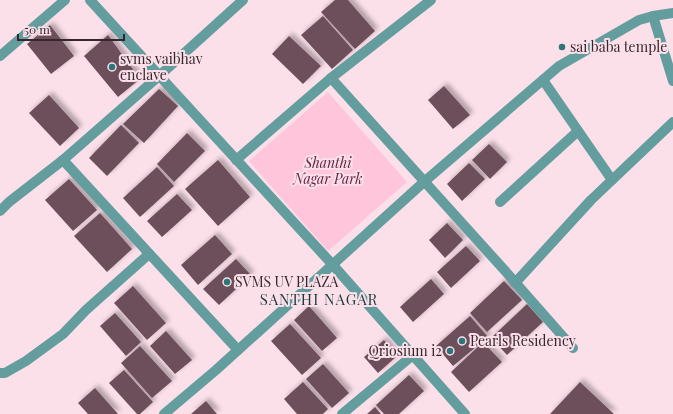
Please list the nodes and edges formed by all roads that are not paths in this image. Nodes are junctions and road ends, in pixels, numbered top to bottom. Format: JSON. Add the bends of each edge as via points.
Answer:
{"nodes":[{"id":1,"x":65,"y":0,"type":"edge"},
{"id":2,"x":90,"y":0,"type":"edge"},
{"id":3,"x":243,"y":0,"type":"edge"},
{"id":4,"x":427,"y":1,"type":"edge"},
{"id":5,"x":673,"y":13,"type":"edge"},
{"id":6,"x":653,"y":16,"type":"junction"},
{"id":7,"x":0,"y":56,"type":"edge"},
{"id":8,"x":159,"y":76,"type":"junction"},
{"id":9,"x":331,"y":78,"type":"junction"},
{"id":10,"x":543,"y":80,"type":"junction"},
{"id":11,"x":673,"y":81,"type":"edge"},
{"id":12,"x":673,"y":122,"type":"edge"},
{"id":13,"x":578,"y":131,"type":"junction"},
{"id":14,"x":63,"y":160,"type":"junction"},
{"id":15,"x":236,"y":160,"type":"junction"},
{"id":16,"x":612,"y":180,"type":"junction"},
{"id":17,"x":425,"y":181,"type":"junction"},
{"id":18,"x":500,"y":202,"type":"dead end"},
{"id":19,"x":0,"y":211,"type":"edge"},
{"id":20,"x":149,"y":254,"type":"junction"},
{"id":21,"x":332,"y":264,"type":"junction"},
{"id":22,"x":515,"y":282,"type":"junction"},
{"id":23,"x":573,"y":348,"type":"dead end"},
{"id":24,"x":238,"y":350,"type":"junction"},
{"id":25,"x":413,"y":356,"type":"junction"},
{"id":26,"x":0,"y":372,"type":"edge"},
{"id":27,"x":164,"y":414,"type":"edge"},
{"id":28,"x":342,"y":414,"type":"edge"},
{"id":29,"x":465,"y":414,"type":"edge"}],
"edges":[{"from":1,"to":7,"type":"street"},
{"from":2,"to":8,"type":"street"},
{"from":3,"to":8,"type":"street"},
{"from":4,"to":9,"type":"street"},
{"from":5,"to":6,"type":"street"},
{"from":6,"to":10,"type":"street","via":[[639,20],[559,66]]},
{"from":6,"to":11,"type":"street"},
{"from":8,"to":14,"type":"street"},
{"from":8,"to":15,"type":"street"},
{"from":9,"to":15,"type":"street"},
{"from":9,"to":17,"type":"street"},
{"from":10,"to":13,"type":"street"},
{"from":10,"to":17,"type":"street"},
{"from":12,"to":16,"type":"street"},
{"from":13,"to":16,"type":"street"},
{"from":13,"to":18,"type":"street"},
{"from":14,"to":19,"type":"street"},
{"from":14,"to":20,"type":"street"},
{"from":15,"to":21,"type":"street"},
{"from":16,"to":22,"type":"street"},
{"from":17,"to":21,"type":"street"},
{"from":17,"to":22,"type":"street"},
{"from":20,"to":24,"type":"street"},
{"from":20,"to":26,"type":"street","via":[[63,334],[26,361],[5,373]]},
{"from":21,"to":24,"type":"street"},
{"from":21,"to":25,"type":"street"},
{"from":22,"to":23,"type":"street"},
{"from":24,"to":27,"type":"street"},
{"from":25,"to":28,"type":"street"},
{"from":25,"to":29,"type":"street"}]}
